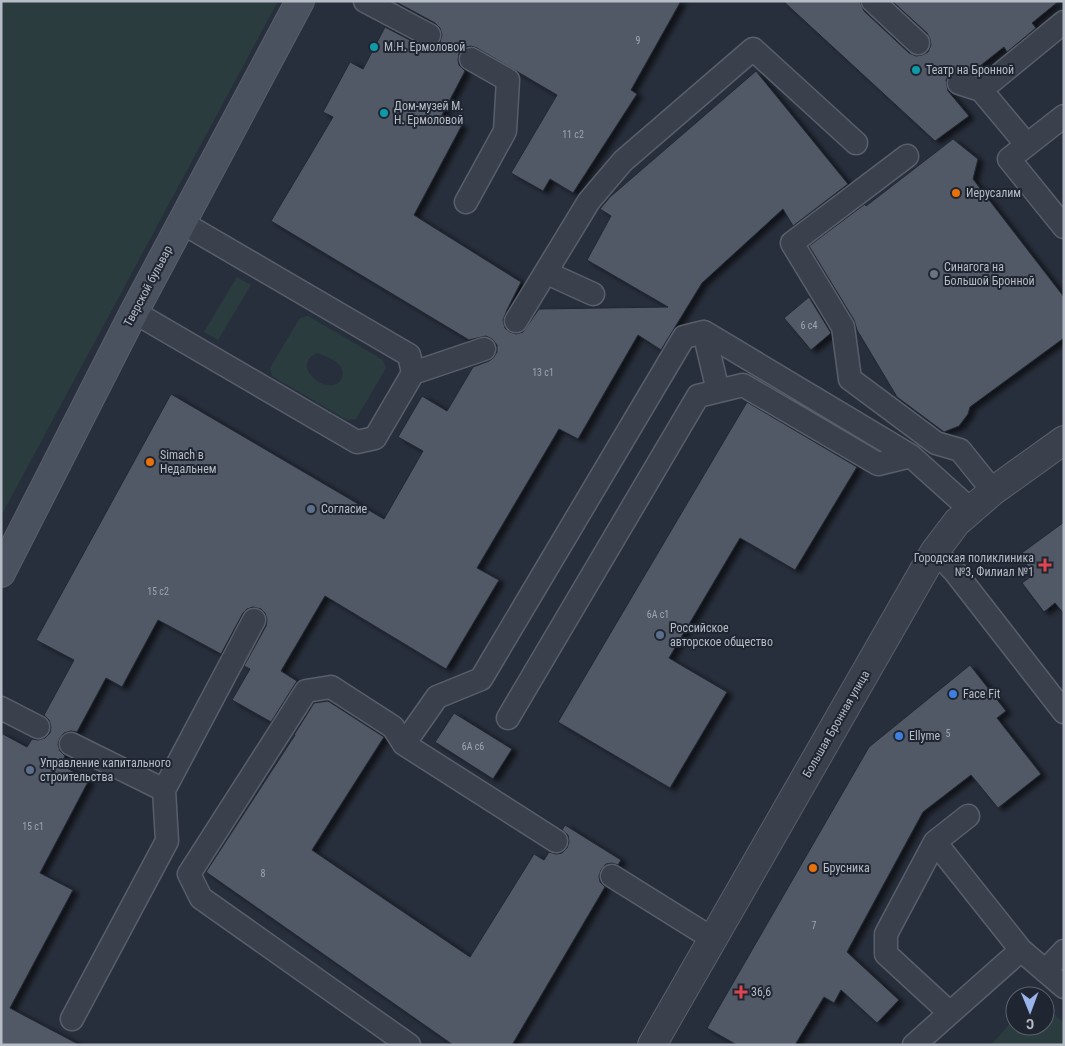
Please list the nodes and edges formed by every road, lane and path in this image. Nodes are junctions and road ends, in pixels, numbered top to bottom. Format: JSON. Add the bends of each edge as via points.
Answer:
{"nodes":[{"id":1,"x":300,"y":1,"type":"edge"},
{"id":2,"x":366,"y":1,"type":"edge"},
{"id":3,"x":873,"y":1,"type":"edge"},
{"id":4,"x":1064,"y":22,"type":"edge"},
{"id":5,"x":429,"y":34,"type":"dead end"},
{"id":6,"x":918,"y":43,"type":"dead end"},
{"id":7,"x":471,"y":59,"type":"dead end"},
{"id":8,"x":959,"y":83,"type":"dead end"},
{"id":9,"x":981,"y":90,"type":"junction"},
{"id":10,"x":1064,"y":116,"type":"edge"},
{"id":11,"x":856,"y":143,"type":"dead end"},
{"id":12,"x":1027,"y":146,"type":"junction"},
{"id":13,"x":907,"y":156,"type":"dead end"},
{"id":14,"x":466,"y":202,"type":"dead end"},
{"id":15,"x":182,"y":222,"type":"junction"},
{"id":16,"x":1064,"y":227,"type":"edge"},
{"id":17,"x":547,"y":272,"type":"junction"},
{"id":18,"x":593,"y":294,"type":"dead end"},
{"id":19,"x":134,"y":312,"type":"junction"},
{"id":20,"x":516,"y":321,"type":"dead end"},
{"id":21,"x":687,"y":334,"type":"junction"},
{"id":22,"x":484,"y":348,"type":"dead end"},
{"id":23,"x":413,"y":373,"type":"junction"},
{"id":24,"x":718,"y":391,"type":"junction"},
{"id":25,"x":1064,"y":440,"type":"edge"},
{"id":26,"x":911,"y":456,"type":"junction"},
{"id":27,"x":993,"y":491,"type":"junction"},
{"id":28,"x":971,"y":510,"type":"junction"},
{"id":29,"x":935,"y":551,"type":"junction"},
{"id":30,"x":1,"y":572,"type":"edge"},
{"id":31,"x":254,"y":620,"type":"dead end"},
{"id":32,"x":1061,"y":703,"type":"edge"},
{"id":33,"x":1,"y":708,"type":"edge"},
{"id":34,"x":508,"y":718,"type":"dead end"},
{"id":35,"x":38,"y":726,"type":"dead end"},
{"id":36,"x":71,"y":744,"type":"dead end"},
{"id":37,"x":404,"y":744,"type":"junction"},
{"id":38,"x":164,"y":790,"type":"junction"},
{"id":39,"x":968,"y":816,"type":"dead end"},
{"id":40,"x":556,"y":841,"type":"dead end"},
{"id":41,"x":935,"y":842,"type":"junction"},
{"id":42,"x":612,"y":876,"type":"dead end"},
{"id":43,"x":713,"y":939,"type":"junction"},
{"id":44,"x":1021,"y":950,"type":"junction"},
{"id":45,"x":1064,"y":951,"type":"edge"},
{"id":46,"x":1045,"y":971,"type":"junction"},
{"id":47,"x":1064,"y":988,"type":"edge"},
{"id":48,"x":950,"y":1013,"type":"junction"},
{"id":49,"x":72,"y":1019,"type":"dead end"},
{"id":50,"x":655,"y":1044,"type":"edge"},
{"id":51,"x":408,"y":1045,"type":"edge"},
{"id":52,"x":914,"y":1045,"type":"edge"}],
"edges":[{"from":1,"to":15,"type":"main road","name":"Тверской бульвар"},
{"from":2,"to":5,"type":"lane"},
{"from":3,"to":6,"type":"lane"},
{"from":4,"to":9,"type":"lane"},
{"from":7,"to":14,"type":"lane","via":[[508,80],[505,131]]},
{"from":8,"to":9,"type":"lane"},
{"from":9,"to":12,"type":"lane"},
{"from":10,"to":12,"type":"lane"},
{"from":11,"to":17,"type":"lane","via":[[753,49],[623,161],[589,201]]},
{"from":12,"to":16,"type":"lane","via":[[1009,159]]},
{"from":13,"to":27,"type":"lane","via":[[792,243],[843,327],[850,378],[936,443],[960,450]]},
{"from":15,"to":19,"type":"main road","name":"Тверской бульвар"},
{"from":15,"to":23,"type":"lane","via":[[408,355]]},
{"from":17,"to":18,"type":"lane"},
{"from":17,"to":20,"type":"lane"},
{"from":19,"to":23,"type":"lane","via":[[357,442],[375,438]]},
{"from":19,"to":30,"type":"main road","name":"Тверской бульвар"},
{"from":21,"to":24,"type":"lane"},
{"from":21,"to":26,"type":"lane"},
{"from":21,"to":37,"type":"lane","via":[[481,679],[437,697]]},
{"from":22,"to":23,"type":"lane"},
{"from":24,"to":26,"type":"lane","via":[[743,385],[878,464]]},
{"from":24,"to":34,"type":"lane","via":[[698,396]]},
{"from":25,"to":27,"type":"street","name":"Большая Бронная улица"},
{"from":26,"to":28,"type":"lane"},
{"from":27,"to":28,"type":"street","name":"Большая Бронная улица"},
{"from":28,"to":29,"type":"street","name":"Большая Бронная улица","via":[[957,522]]},
{"from":29,"to":32,"type":"lane"},
{"from":29,"to":43,"type":"street","name":"Большая Бронная улица"},
{"from":31,"to":38,"type":"lane"},
{"from":33,"to":35,"type":"lane"},
{"from":36,"to":38,"type":"lane"},
{"from":37,"to":40,"type":"lane"},
{"from":37,"to":51,"type":"lane","via":[[393,727],[331,687],[306,691],[189,874],[201,898]]},
{"from":38,"to":49,"type":"lane","via":[[167,841]]},
{"from":39,"to":41,"type":"lane"},
{"from":41,"to":44,"type":"lane"},
{"from":41,"to":48,"type":"lane","via":[[886,934],[886,954]]},
{"from":42,"to":43,"type":"lane"},
{"from":43,"to":50,"type":"street","name":"Большая Бронная улица"},
{"from":44,"to":46,"type":"lane"},
{"from":44,"to":48,"type":"lane"},
{"from":45,"to":46,"type":"lane"},
{"from":46,"to":47,"type":"lane"},
{"from":48,"to":52,"type":"lane"}]}
